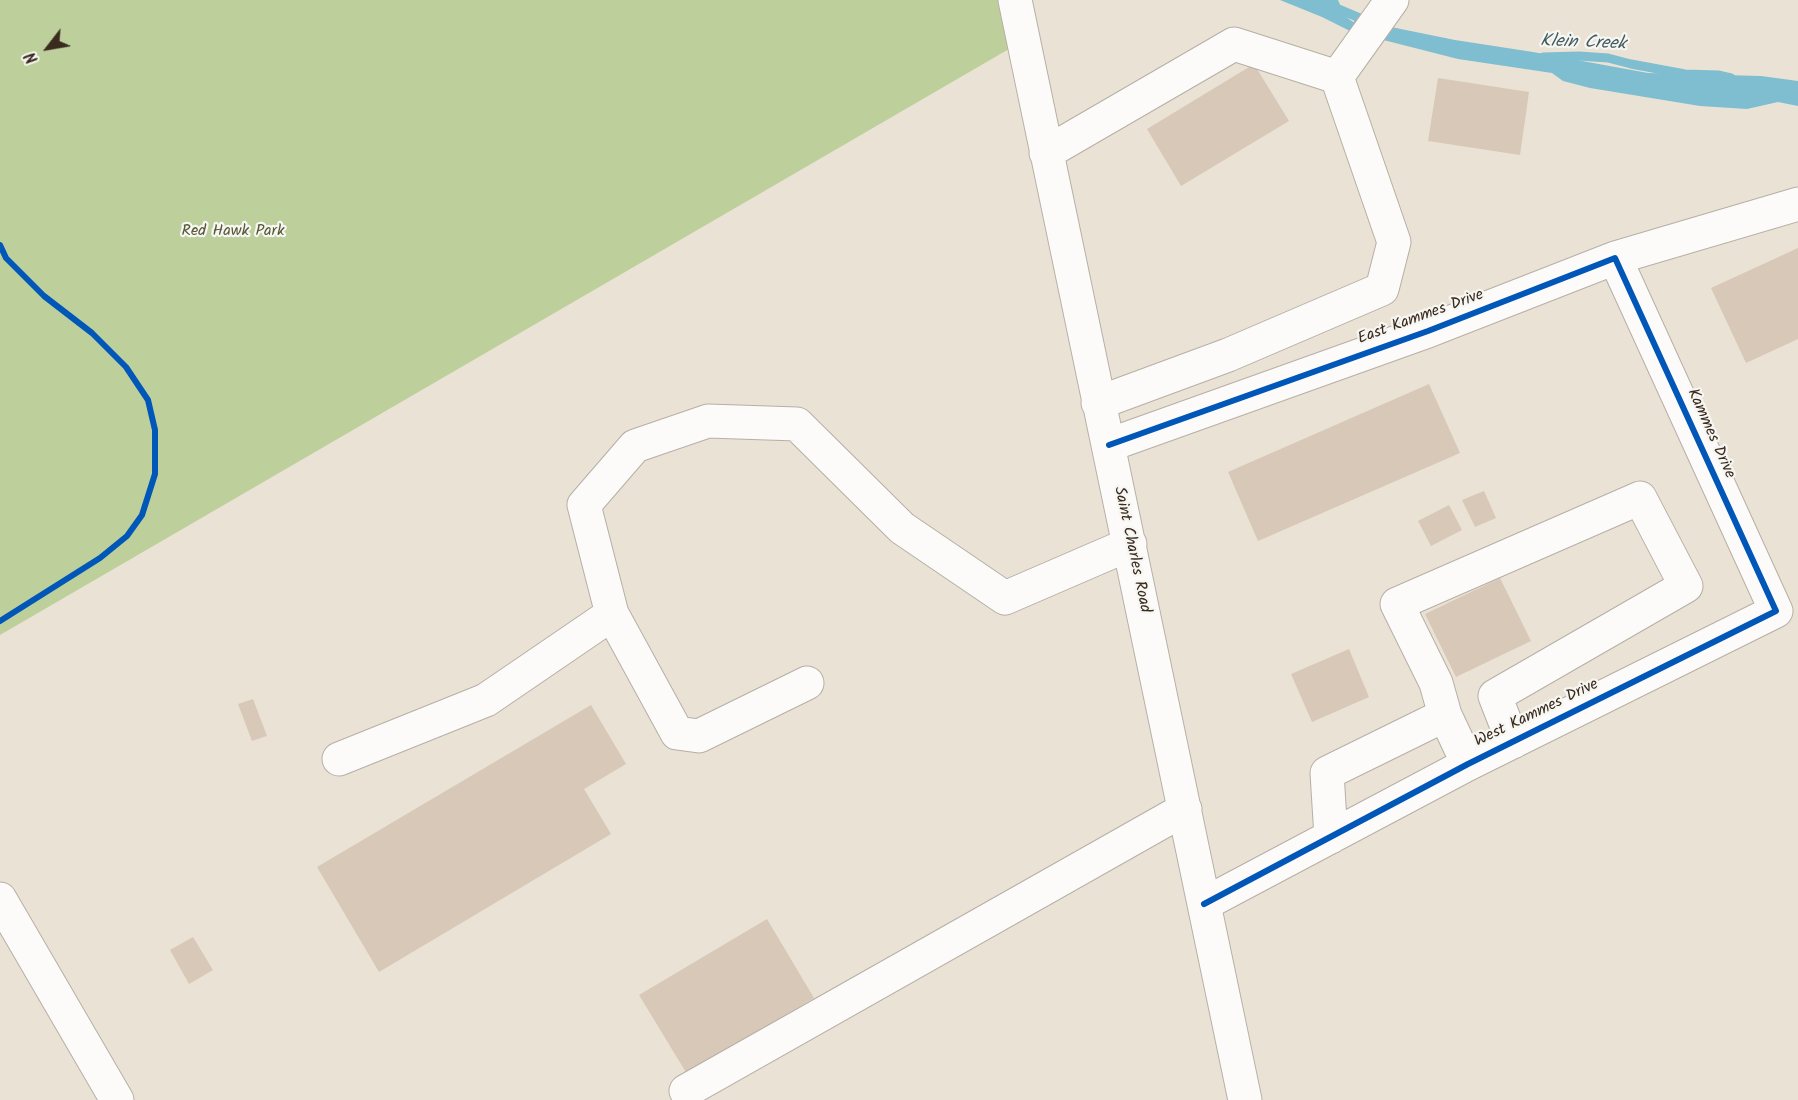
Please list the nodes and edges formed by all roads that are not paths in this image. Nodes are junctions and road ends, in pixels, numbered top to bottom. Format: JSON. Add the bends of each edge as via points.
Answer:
{"nodes":[{"id":1,"x":1014,"y":0,"type":"edge"},
{"id":2,"x":1392,"y":0,"type":"edge"},
{"id":3,"x":1337,"y":77,"type":"junction"},
{"id":4,"x":1046,"y":153,"type":"junction"},
{"id":5,"x":1798,"y":204,"type":"edge"},
{"id":6,"x":1615,"y":258,"type":"junction"},
{"id":7,"x":1098,"y":403,"type":"junction"},
{"id":8,"x":1109,"y":445,"type":"junction"},
{"id":9,"x":1725,"y":499,"type":"joint"},
{"id":10,"x":1130,"y":544,"type":"junction"},
{"id":11,"x":1787,"y":607,"type":"edge"},
{"id":12,"x":612,"y":614,"type":"junction"},
{"id":13,"x":807,"y":683,"type":"dead end"},
{"id":14,"x":1445,"y":715,"type":"junction"},
{"id":15,"x":1513,"y":742,"type":"junction"},
{"id":16,"x":339,"y":759,"type":"dead end"},
{"id":17,"x":1468,"y":764,"type":"junction"},
{"id":18,"x":1185,"y":808,"type":"junction"},
{"id":19,"x":1331,"y":837,"type":"junction"},
{"id":20,"x":0,"y":899,"type":"edge"},
{"id":21,"x":1204,"y":904,"type":"junction"},
{"id":22,"x":686,"y":1091,"type":"dead end"},
{"id":23,"x":117,"y":1100,"type":"edge"},
{"id":24,"x":1245,"y":1100,"type":"edge"}],
"edges":[{"from":1,"to":4,"type":"street","name":"Saint Charles Road"},
{"from":2,"to":3,"type":"street"},
{"from":3,"to":4,"type":"street","via":[[1234,44]]},
{"from":3,"to":7,"type":"street","via":[[1394,242],[1382,289],[1228,355]]},
{"from":4,"to":7,"type":"street","name":"Saint Charles Road"},
{"from":5,"to":6,"type":"street","name":"East Kammes Drive"},
{"from":6,"to":8,"type":"street","name":"East Kammes Drive","via":[[1428,331]]},
{"from":6,"to":9,"type":"street","name":"Kammes Drive"},
{"from":7,"to":8,"type":"street","name":"Saint Charles Road"},
{"from":8,"to":10,"type":"street","name":"Saint Charles Road"},
{"from":9,"to":11,"type":"street","name":"West Kammes Drive"},
{"from":10,"to":12,"type":"street","via":[[1005,598],[902,528],[797,424],[708,421],[635,446],[584,504]]},
{"from":10,"to":18,"type":"street","name":"Saint Charles Road"},
{"from":11,"to":15,"type":"street","name":"West Kammes Drive"},
{"from":12,"to":13,"type":"street","via":[[677,733],[699,736]]},
{"from":12,"to":16,"type":"street","via":[[486,700]]},
{"from":14,"to":15,"type":"street","via":[[1436,683],[1397,604],[1641,498],[1686,586],[1495,696]]},
{"from":14,"to":17,"type":"street"},
{"from":14,"to":19,"type":"street","via":[[1327,773]]},
{"from":15,"to":17,"type":"street","name":"West Kammes Drive"},
{"from":17,"to":19,"type":"street","name":"West Kammes Drive"},
{"from":18,"to":21,"type":"street","name":"Saint Charles Road"},
{"from":18,"to":22,"type":"street"},
{"from":19,"to":21,"type":"street","name":"West Kammes Drive"},
{"from":20,"to":23,"type":"street"},
{"from":21,"to":24,"type":"street","name":"Saint Charles Road"}]}
